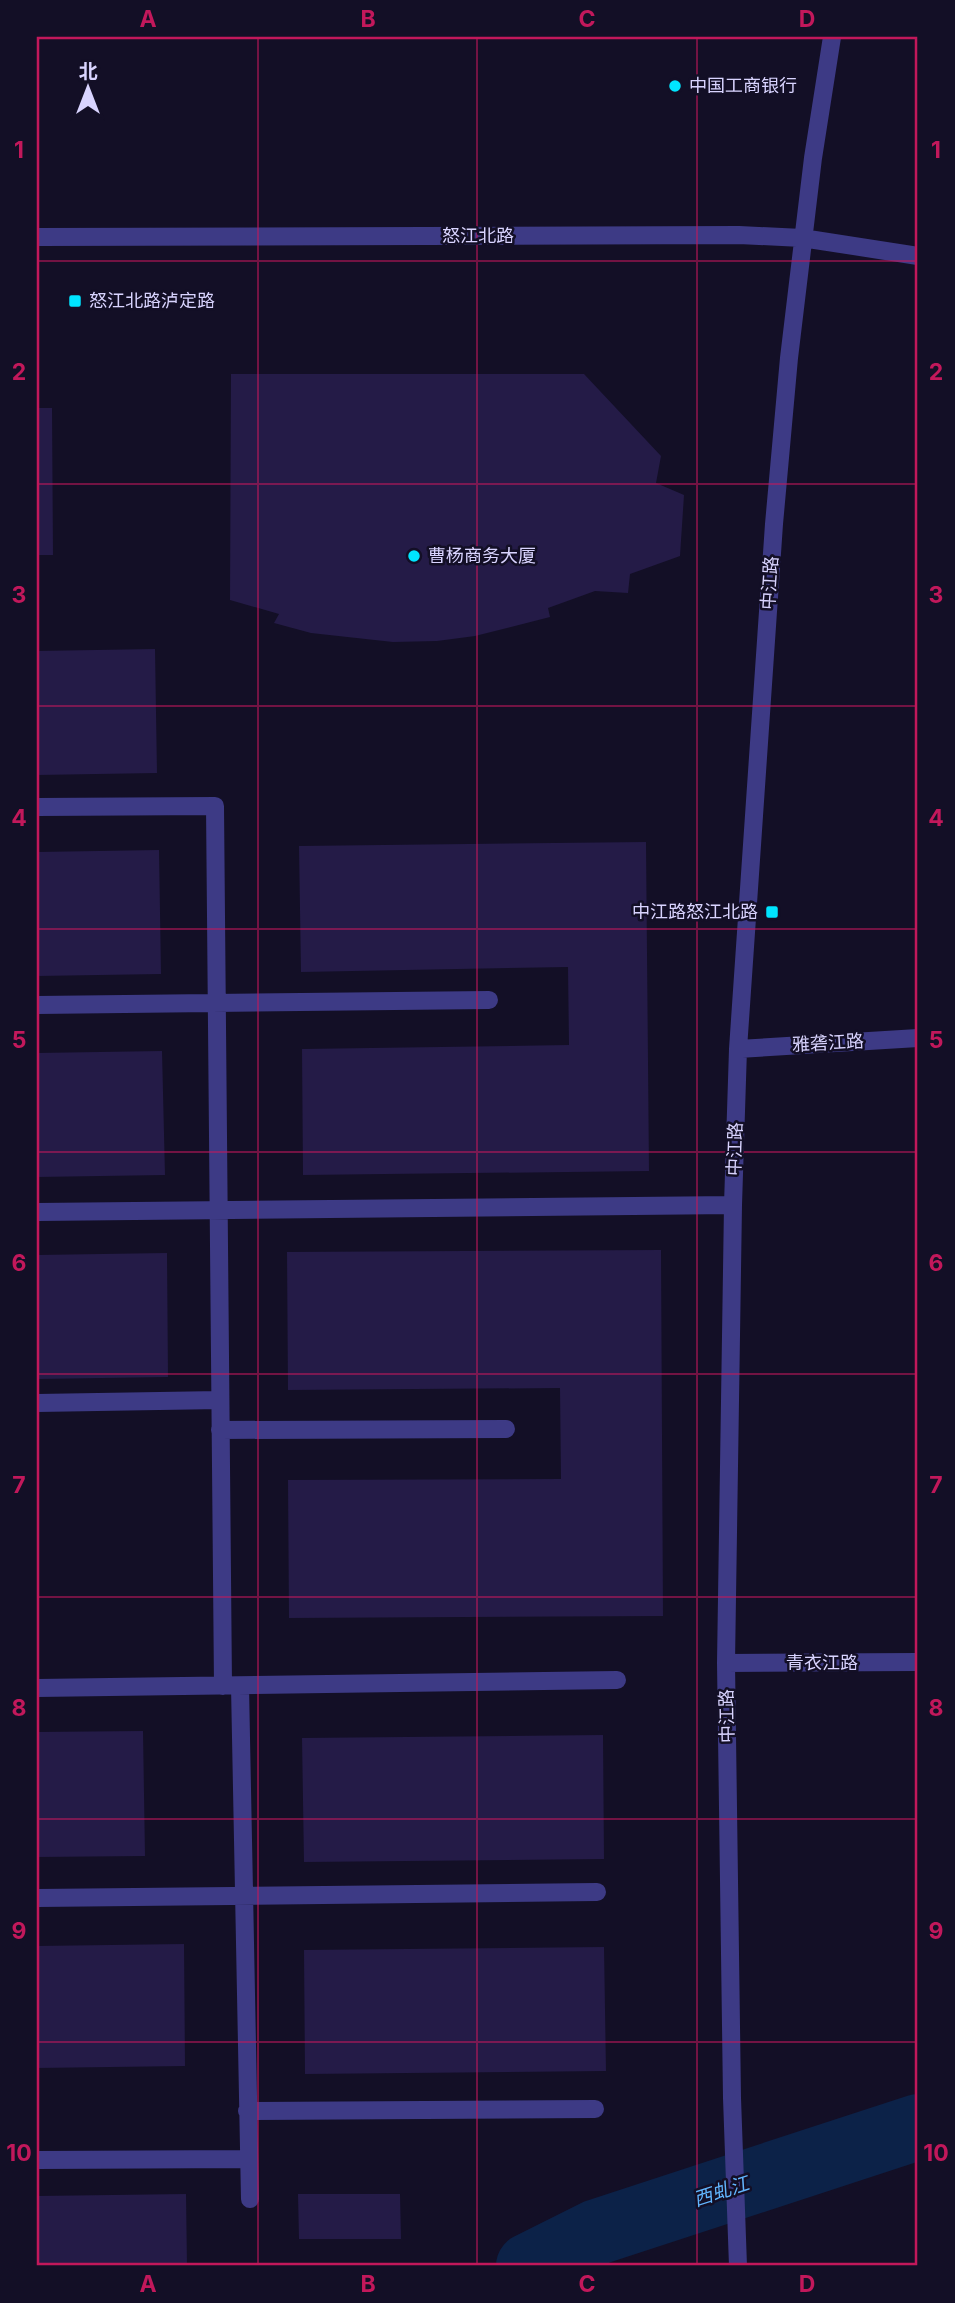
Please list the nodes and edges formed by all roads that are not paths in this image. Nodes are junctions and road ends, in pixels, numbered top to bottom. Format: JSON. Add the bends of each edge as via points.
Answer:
{"nodes":[{"id":1,"x":832,"y":37,"type":"edge"},
{"id":2,"x":37,"y":237,"type":"edge"},
{"id":3,"x":802,"y":238,"type":"junction"},
{"id":4,"x":918,"y":256,"type":"edge"},
{"id":5,"x":37,"y":807,"type":"edge"},
{"id":6,"x":489,"y":1000,"type":"dead end"},
{"id":7,"x":216,"y":1003,"type":"junction"},
{"id":8,"x":37,"y":1005,"type":"edge"},
{"id":9,"x":918,"y":1038,"type":"edge"},
{"id":10,"x":738,"y":1049,"type":"junction"},
{"id":11,"x":733,"y":1205,"type":"junction"},
{"id":12,"x":218,"y":1210,"type":"junction"},
{"id":13,"x":37,"y":1212,"type":"edge"},
{"id":14,"x":220,"y":1400,"type":"junction"},
{"id":15,"x":37,"y":1403,"type":"edge"},
{"id":16,"x":506,"y":1429,"type":"dead end"},
{"id":17,"x":220,"y":1430,"type":"junction"},
{"id":18,"x":918,"y":1662,"type":"edge"},
{"id":19,"x":726,"y":1663,"type":"junction"},
{"id":20,"x":617,"y":1680,"type":"dead end"},
{"id":21,"x":231,"y":1686,"type":"junction"},
{"id":22,"x":37,"y":1688,"type":"edge"},
{"id":23,"x":597,"y":1892,"type":"dead end"},
{"id":24,"x":243,"y":1896,"type":"junction"},
{"id":25,"x":37,"y":1898,"type":"edge"},
{"id":26,"x":596,"y":2109,"type":"dead end"},
{"id":27,"x":247,"y":2111,"type":"junction"},
{"id":28,"x":248,"y":2159,"type":"junction"},
{"id":29,"x":37,"y":2160,"type":"edge"},
{"id":30,"x":250,"y":2199,"type":"dead end"},
{"id":31,"x":737,"y":2266,"type":"edge"}],
"edges":[{"from":1,"to":3,"type":"street","name":"中江路"},
{"from":2,"to":3,"type":"street","name":"怒江北路"},
{"from":3,"to":4,"type":"street","name":"怒江北路"},
{"from":3,"to":10,"type":"street","name":"中江路","via":[[774,524]]},
{"from":5,"to":7,"type":"street","via":[[215,806]]},
{"from":6,"to":7,"type":"street"},
{"from":7,"to":8,"type":"street"},
{"from":7,"to":12,"type":"street"},
{"from":9,"to":10,"type":"street","name":"雅砻江路"},
{"from":10,"to":11,"type":"street","name":"中江路"},
{"from":11,"to":12,"type":"street"},
{"from":11,"to":19,"type":"street","name":"中江路"},
{"from":12,"to":13,"type":"street"},
{"from":12,"to":14,"type":"street"},
{"from":14,"to":15,"type":"street"},
{"from":14,"to":17,"type":"street"},
{"from":16,"to":17,"type":"street"},
{"from":17,"to":21,"type":"street"},
{"from":18,"to":19,"type":"street","name":"青衣江路"},
{"from":19,"to":31,"type":"street","name":"中江路"},
{"from":20,"to":21,"type":"street"},
{"from":21,"to":22,"type":"street"},
{"from":21,"to":24,"type":"street"},
{"from":23,"to":24,"type":"street"},
{"from":24,"to":25,"type":"street"},
{"from":24,"to":27,"type":"street"},
{"from":26,"to":27,"type":"street"},
{"from":27,"to":28,"type":"street"},
{"from":28,"to":29,"type":"street"},
{"from":28,"to":30,"type":"street"}]}
